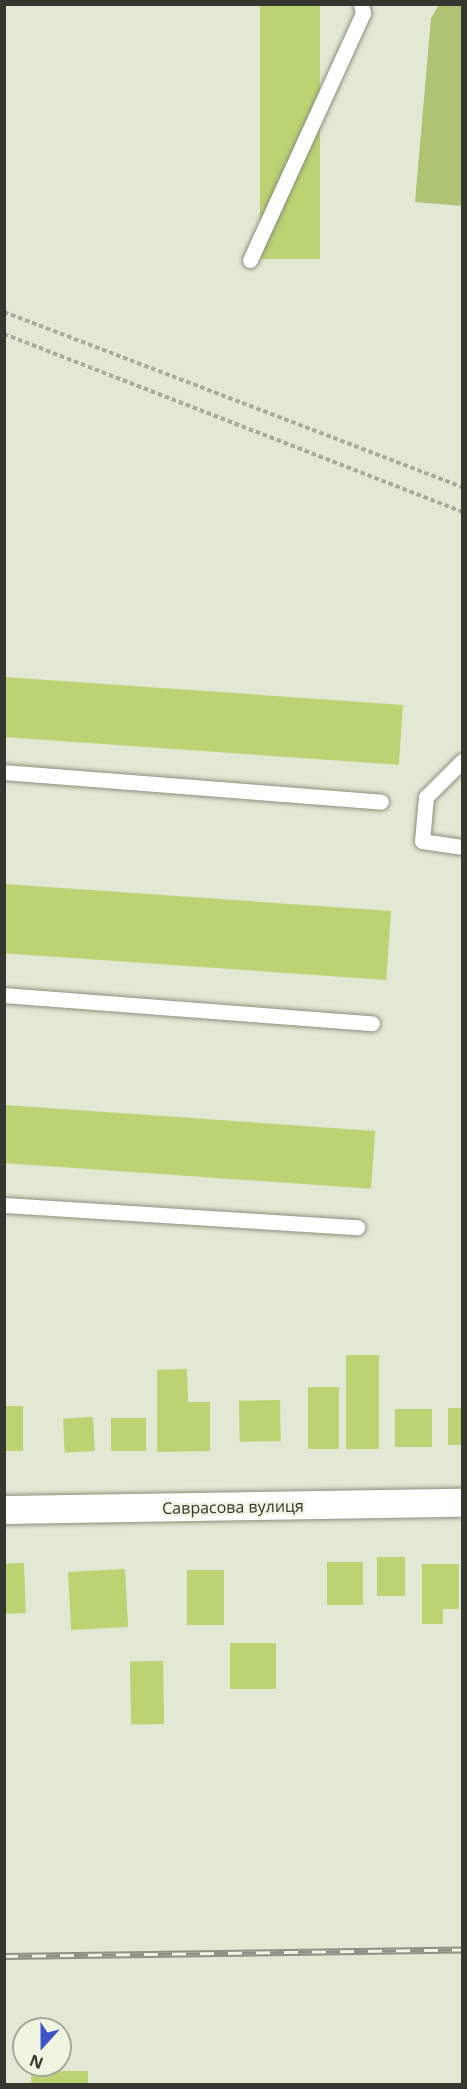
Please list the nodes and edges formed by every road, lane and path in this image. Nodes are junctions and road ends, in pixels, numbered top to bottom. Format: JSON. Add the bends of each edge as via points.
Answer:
{"nodes":[{"id":1,"x":361,"y":4,"type":"edge"},
{"id":2,"x":250,"y":260,"type":"dead end"},
{"id":3,"x":4,"y":312,"type":"edge"},
{"id":4,"x":4,"y":334,"type":"edge"},
{"id":5,"x":462,"y":487,"type":"edge"},
{"id":6,"x":462,"y":512,"type":"edge"},
{"id":7,"x":462,"y":761,"type":"edge"},
{"id":8,"x":4,"y":772,"type":"edge"},
{"id":9,"x":381,"y":802,"type":"dead end"},
{"id":10,"x":462,"y":848,"type":"edge"},
{"id":11,"x":4,"y":995,"type":"edge"},
{"id":12,"x":372,"y":1023,"type":"dead end"},
{"id":13,"x":4,"y":1205,"type":"edge"},
{"id":14,"x":357,"y":1227,"type":"dead end"},
{"id":15,"x":462,"y":1503,"type":"edge"},
{"id":16,"x":4,"y":1510,"type":"edge"}],
"edges":[{"from":1,"to":2,"type":"lane","via":[[363,13]]},
{"from":3,"to":5,"type":"path"},
{"from":4,"to":6,"type":"path"},
{"from":7,"to":10,"type":"lane","via":[[426,797],[422,841]]},
{"from":8,"to":9,"type":"lane"},
{"from":11,"to":12,"type":"lane"},
{"from":13,"to":14,"type":"lane"},
{"from":15,"to":16,"type":"street","name":"Саврасова вулиця"}]}
